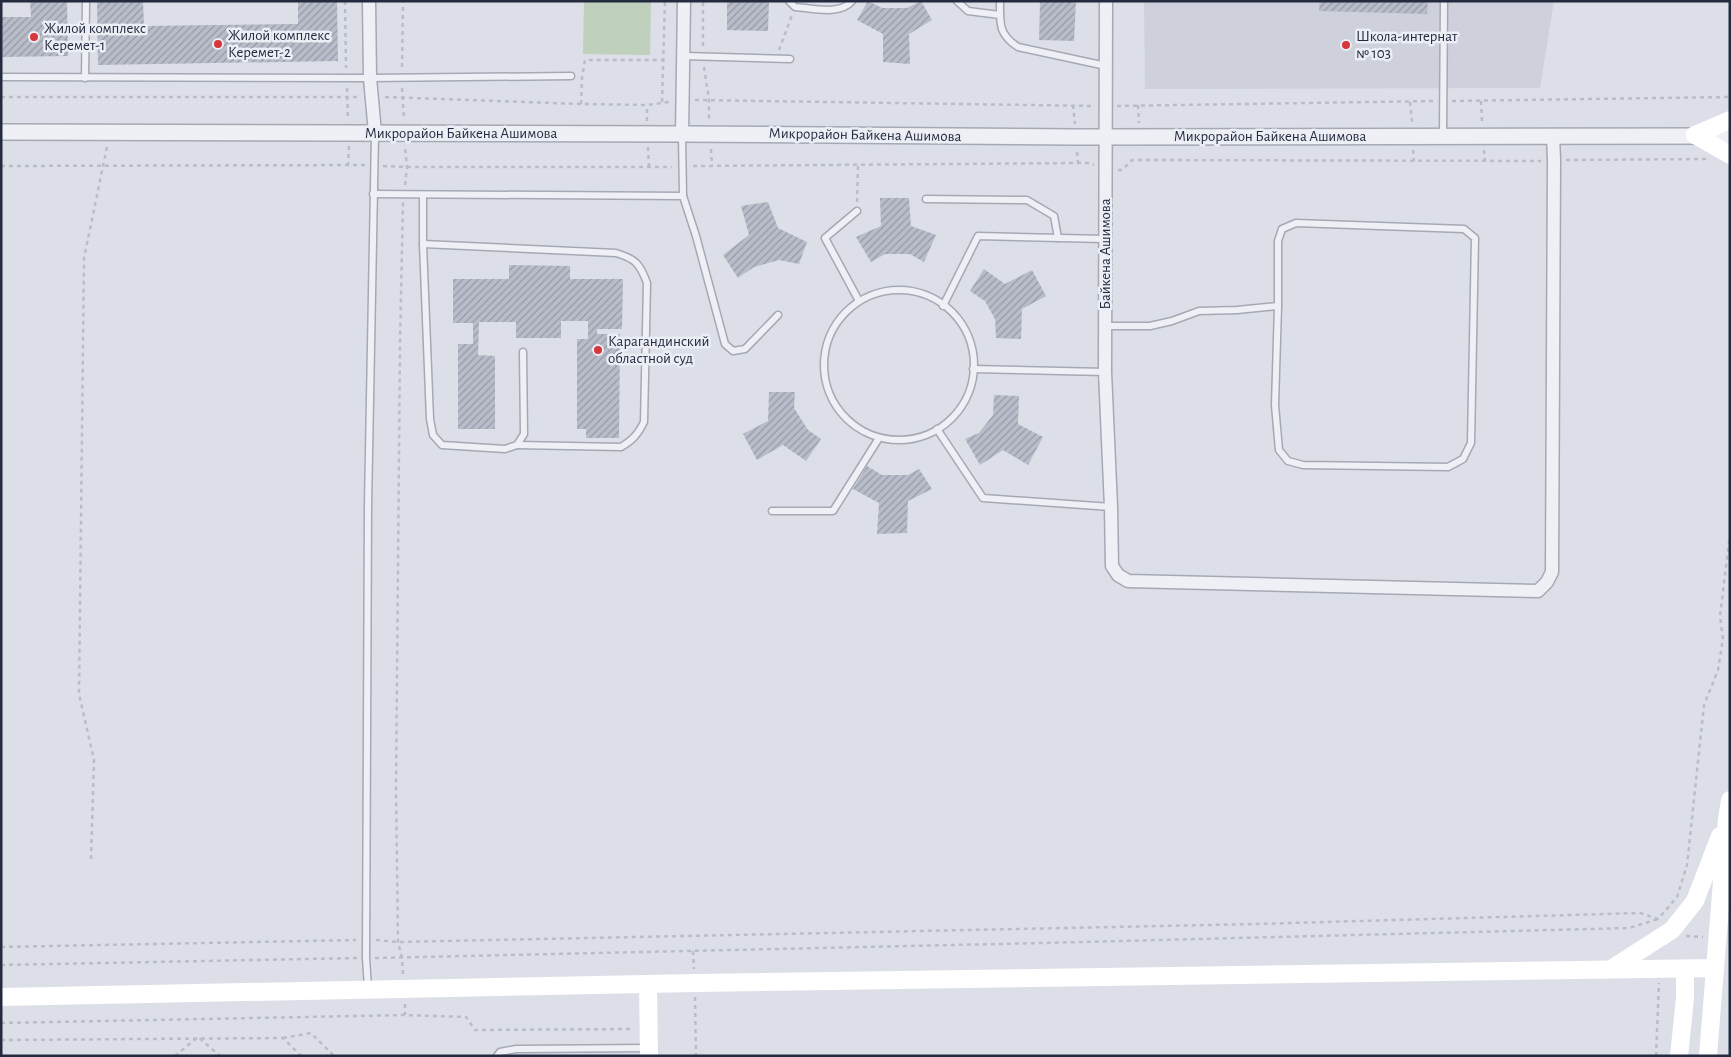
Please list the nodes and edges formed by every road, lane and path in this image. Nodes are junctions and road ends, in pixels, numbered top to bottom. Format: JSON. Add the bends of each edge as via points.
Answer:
{"nodes":[{"id":1,"x":86,"y":1,"type":"edge"},
{"id":2,"x":345,"y":1,"type":"edge"},
{"id":3,"x":369,"y":1,"type":"edge"},
{"id":4,"x":665,"y":1,"type":"edge"},
{"id":5,"x":684,"y":1,"type":"edge"},
{"id":6,"x":789,"y":1,"type":"edge"},
{"id":7,"x":852,"y":1,"type":"edge"},
{"id":8,"x":957,"y":1,"type":"edge"},
{"id":9,"x":1000,"y":1,"type":"edge"},
{"id":10,"x":1106,"y":1,"type":"edge"},
{"id":11,"x":1444,"y":1,"type":"edge"},
{"id":12,"x":795,"y":7,"type":"junction"},
{"id":13,"x":1000,"y":15,"type":"junction"},
{"id":14,"x":684,"y":56,"type":"junction"},
{"id":15,"x":776,"y":58,"type":"junction"},
{"id":16,"x":790,"y":59,"type":"dead end"},
{"id":17,"x":663,"y":60,"type":"junction"},
{"id":18,"x":1106,"y":66,"type":"junction"},
{"id":19,"x":571,"y":76,"type":"dead end"},
{"id":20,"x":1,"y":77,"type":"edge"},
{"id":21,"x":85,"y":78,"type":"junction"},
{"id":22,"x":346,"y":78,"type":"junction"},
{"id":23,"x":370,"y":78,"type":"junction"},
{"id":24,"x":371,"y":96,"type":"junction"},
{"id":25,"x":1,"y":97,"type":"edge"},
{"id":26,"x":347,"y":97,"type":"junction"},
{"id":27,"x":1730,"y":97,"type":"edge"},
{"id":28,"x":682,"y":100,"type":"junction"},
{"id":29,"x":1442,"y":101,"type":"junction"},
{"id":30,"x":662,"y":102,"type":"junction"},
{"id":31,"x":581,"y":104,"type":"junction"},
{"id":32,"x":1106,"y":106,"type":"junction"},
{"id":33,"x":1730,"y":120,"type":"edge"},
{"id":34,"x":1,"y":132,"type":"edge"},
{"id":35,"x":110,"y":133,"type":"junction"},
{"id":36,"x":375,"y":133,"type":"junction"},
{"id":37,"x":682,"y":134,"type":"junction"},
{"id":38,"x":1443,"y":135,"type":"junction"},
{"id":39,"x":1553,"y":135,"type":"junction"},
{"id":40,"x":1695,"y":135,"type":"junction"},
{"id":41,"x":1730,"y":136,"type":"edge"},
{"id":42,"x":1106,"y":137,"type":"junction"},
{"id":43,"x":1730,"y":154,"type":"edge"},
{"id":44,"x":1706,"y":159,"type":"dead end"},
{"id":45,"x":1554,"y":160,"type":"junction"},
{"id":46,"x":373,"y":165,"type":"junction"},
{"id":47,"x":858,"y":165,"type":"junction"},
{"id":48,"x":1,"y":166,"type":"edge"},
{"id":49,"x":104,"y":167,"type":"junction"},
{"id":50,"x":406,"y":167,"type":"junction"},
{"id":51,"x":682,"y":167,"type":"junction"},
{"id":52,"x":1106,"y":170,"type":"junction"},
{"id":53,"x":373,"y":194,"type":"junction"},
{"id":54,"x":404,"y":194,"type":"junction"},
{"id":55,"x":422,"y":195,"type":"junction"},
{"id":56,"x":683,"y":196,"type":"junction"},
{"id":57,"x":926,"y":199,"type":"dead end"},
{"id":58,"x":857,"y":211,"type":"joint"},
{"id":59,"x":1058,"y":238,"type":"junction"},
{"id":60,"x":1105,"y":239,"type":"junction"},
{"id":61,"x":423,"y":244,"type":"junction"},
{"id":62,"x":859,"y":301,"type":"junction"},
{"id":63,"x":943,"y":306,"type":"junction"},
{"id":64,"x":1278,"y":306,"type":"junction"},
{"id":65,"x":778,"y":315,"type":"dead end"},
{"id":66,"x":1105,"y":326,"type":"junction"},
{"id":67,"x":523,"y":352,"type":"dead end"},
{"id":68,"x":973,"y":369,"type":"junction"},
{"id":69,"x":1105,"y":372,"type":"junction"},
{"id":70,"x":937,"y":429,"type":"junction"},
{"id":71,"x":879,"y":438,"type":"junction"},
{"id":72,"x":517,"y":445,"type":"junction"},
{"id":73,"x":1111,"y":507,"type":"junction"},
{"id":74,"x":772,"y":511,"type":"dead end"},
{"id":75,"x":1730,"y":534,"type":"edge"},
{"id":76,"x":1730,"y":800,"type":"edge"},
{"id":77,"x":1727,"y":819,"type":"junction"},
{"id":78,"x":91,"y":859,"type":"dead end"},
{"id":79,"x":1658,"y":919,"type":"junction"},
{"id":80,"x":366,"y":940,"type":"junction"},
{"id":81,"x":398,"y":942,"type":"junction"},
{"id":82,"x":1,"y":947,"type":"edge"},
{"id":83,"x":693,"y":951,"type":"junction"},
{"id":84,"x":366,"y":958,"type":"junction"},
{"id":85,"x":402,"y":958,"type":"junction"},
{"id":86,"x":1,"y":965,"type":"edge"},
{"id":87,"x":1660,"y":968,"type":"junction"},
{"id":88,"x":1715,"y":968,"type":"junction"},
{"id":89,"x":1611,"y":969,"type":"junction"},
{"id":90,"x":1685,"y":969,"type":"junction"},
{"id":91,"x":695,"y":983,"type":"junction"},
{"id":92,"x":648,"y":984,"type":"junction"},
{"id":93,"x":404,"y":989,"type":"junction"},
{"id":94,"x":368,"y":990,"type":"junction"},
{"id":95,"x":1,"y":997,"type":"edge"},
{"id":96,"x":405,"y":1015,"type":"junction"},
{"id":97,"x":1,"y":1023,"type":"edge"},
{"id":98,"x":198,"y":1037,"type":"junction"},
{"id":99,"x":283,"y":1038,"type":"junction"},
{"id":100,"x":1,"y":1040,"type":"edge"},
{"id":101,"x":646,"y":1051,"type":"edge"},
{"id":102,"x":175,"y":1056,"type":"edge"},
{"id":103,"x":220,"y":1056,"type":"edge"},
{"id":104,"x":301,"y":1056,"type":"edge"},
{"id":105,"x":334,"y":1056,"type":"edge"},
{"id":106,"x":497,"y":1056,"type":"edge"},
{"id":107,"x":696,"y":1056,"type":"edge"},
{"id":108,"x":1656,"y":1056,"type":"edge"},
{"id":109,"x":1680,"y":1056,"type":"edge"},
{"id":110,"x":1708,"y":1056,"type":"edge"}],
"edges":[{"from":1,"to":21,"type":"lane"},
{"from":2,"to":22,"type":"path"},
{"from":3,"to":23,"type":"street"},
{"from":4,"to":17,"type":"path"},
{"from":5,"to":14,"type":"street"},
{"from":6,"to":12,"type":"lane"},
{"from":7,"to":12,"type":"lane","via":[[838,10]]},
{"from":8,"to":13,"type":"lane","via":[[968,11]]},
{"from":9,"to":13,"type":"lane"},
{"from":10,"to":18,"type":"street","name":"Байкена Ашимова"},
{"from":11,"to":29,"type":"lane"},
{"from":12,"to":15,"type":"path"},
{"from":13,"to":18,"type":"lane","via":[[1001,28],[1008,40],[1018,47]]},
{"from":14,"to":15,"type":"lane"},
{"from":14,"to":28,"type":"street"},
{"from":15,"to":16,"type":"lane"},
{"from":17,"to":30,"type":"path"},
{"from":17,"to":31,"type":"path","via":[[585,60]]},
{"from":18,"to":32,"type":"street","name":"Байкена Ашимова"},
{"from":19,"to":23,"type":"lane"},
{"from":20,"to":21,"type":"lane"},
{"from":21,"to":22,"type":"lane"},
{"from":22,"to":23,"type":"lane"},
{"from":22,"to":26,"type":"path"},
{"from":23,"to":24,"type":"street"},
{"from":24,"to":26,"type":"path"},
{"from":24,"to":31,"type":"path"},
{"from":24,"to":36,"type":"street"},
{"from":25,"to":26,"type":"path"},
{"from":27,"to":29,"type":"path"},
{"from":28,"to":30,"type":"path"},
{"from":28,"to":32,"type":"path"},
{"from":28,"to":37,"type":"street"},
{"from":29,"to":32,"type":"path"},
{"from":29,"to":38,"type":"lane"},
{"from":30,"to":31,"type":"path"},
{"from":32,"to":42,"type":"street","name":"Байкена Ашимова"},
{"from":33,"to":40,"type":"main road"},
{"from":34,"to":35,"type":"street","name":"Микрорайон Байкена Ашимова"},
{"from":35,"to":36,"type":"street","name":"Микрорайон Байкена Ашимова"},
{"from":35,"to":49,"type":"path"},
{"from":36,"to":37,"type":"street","name":"Микрорайон Байкена Ашимова"},
{"from":36,"to":46,"type":"lane"},
{"from":37,"to":42,"type":"street","name":"Микрорайон Байкена Ашимова"},
{"from":37,"to":51,"type":"lane"},
{"from":38,"to":39,"type":"street","name":"Микрорайон Байкена Ашимова"},
{"from":38,"to":42,"type":"street","name":"Микрорайон Байкена Ашимова"},
{"from":39,"to":40,"type":"street","name":"Микрорайон Байкена Ашимова"},
{"from":39,"to":45,"type":"street"},
{"from":40,"to":41,"type":"street","name":"Микрорайон Байкена Ашимова"},
{"from":40,"to":43,"type":"main road"},
{"from":42,"to":52,"type":"street","name":"Байкена Ашимова"},
{"from":44,"to":45,"type":"path"},
{"from":45,"to":52,"type":"path","via":[[1132,160],[1122,170]]},
{"from":45,"to":73,"type":"street","name":"Байкена Ашимова","via":[[1552,572],[1538,591],[1128,581],[1112,566]]},
{"from":46,"to":49,"type":"path"},
{"from":46,"to":50,"type":"path"},
{"from":46,"to":53,"type":"lane"},
{"from":47,"to":51,"type":"path"},
{"from":47,"to":52,"type":"path","via":[[1090,163]]},
{"from":47,"to":58,"type":"path"},
{"from":48,"to":49,"type":"path"},
{"from":49,"to":78,"type":"path","via":[[84,258],[79,694],[94,760]]},
{"from":50,"to":51,"type":"path"},
{"from":50,"to":54,"type":"path"},
{"from":51,"to":56,"type":"lane"},
{"from":52,"to":60,"type":"street","name":"Байкена Ашимова"},
{"from":53,"to":54,"type":"lane"},
{"from":53,"to":80,"type":"lane"},
{"from":54,"to":55,"type":"lane"},
{"from":54,"to":81,"type":"path","via":[[396,778]]},
{"from":55,"to":56,"type":"lane"},
{"from":55,"to":61,"type":"lane"},
{"from":56,"to":65,"type":"lane","via":[[725,344],[733,351],[745,349]]},
{"from":57,"to":59,"type":"lane","via":[[1027,200],[1054,216]]},
{"from":58,"to":62,"type":"lane","via":[[825,238]]},
{"from":59,"to":60,"type":"lane"},
{"from":59,"to":63,"type":"lane","via":[[978,236]]},
{"from":60,"to":66,"type":"street","name":"Байкена Ашимова"},
{"from":61,"to":72,"type":"lane","via":[[433,435],[442,445],[505,449]]},
{"from":61,"to":72,"type":"lane","via":[[616,253],[631,258],[641,268],[646,283],[645,402],[644,422],[638,434],[621,447]]},
{"from":62,"to":63,"type":"lane","via":[[882,292],[907,290],[931,297]]},
{"from":62,"to":71,"type":"lane","via":[[841,318],[828,339],[824,363],[827,388],[838,410],[856,427]]},
{"from":63,"to":68,"type":"lane","via":[[951,311],[966,331],[974,355]]},
{"from":64,"to":64,"type":"lane","via":[[1275,405],[1280,450],[1288,461],[1303,465],[1448,466],[1463,459],[1471,443],[1475,238],[1464,229],[1296,223],[1282,229],[1278,241]]},
{"from":64,"to":66,"type":"lane","via":[[1198,311],[1172,322],[1150,326]]},
{"from":66,"to":69,"type":"street","name":"Байкена Ашимова"},
{"from":67,"to":72,"type":"lane","via":[[524,434]]},
{"from":68,"to":69,"type":"lane"},
{"from":68,"to":70,"type":"lane","via":[[973,380],[964,403],[949,422]]},
{"from":69,"to":73,"type":"street","name":"Байкена Ашимова"},
{"from":70,"to":71,"type":"lane","via":[[928,435],[904,440]]},
{"from":70,"to":73,"type":"lane","via":[[983,498]]},
{"from":71,"to":74,"type":"lane","via":[[833,511]]},
{"from":75,"to":79,"type":"path","via":[[1720,616],[1723,639],[1718,670],[1704,705],[1687,865],[1676,897]]},
{"from":76,"to":77,"type":"main road"},
{"from":77,"to":88,"type":"main road"},
{"from":77,"to":89,"type":"main road","via":[[1694,901],[1672,930]]},
{"from":79,"to":81,"type":"path","via":[[1640,913]]},
{"from":79,"to":83,"type":"path","via":[[1629,928]]},
{"from":80,"to":81,"type":"path"},
{"from":80,"to":82,"type":"path"},
{"from":80,"to":84,"type":"lane"},
{"from":81,"to":85,"type":"path"},
{"from":83,"to":85,"type":"path"},
{"from":83,"to":91,"type":"path"},
{"from":84,"to":85,"type":"path"},
{"from":84,"to":86,"type":"path"},
{"from":84,"to":94,"type":"lane"},
{"from":85,"to":93,"type":"path"},
{"from":87,"to":89,"type":"main road"},
{"from":87,"to":90,"type":"main road"},
{"from":87,"to":108,"type":"path"},
{"from":88,"to":90,"type":"main road"},
{"from":88,"to":110,"type":"main road"},
{"from":89,"to":91,"type":"main road"},
{"from":90,"to":109,"type":"main road"},
{"from":91,"to":92,"type":"main road"},
{"from":91,"to":107,"type":"path"},
{"from":92,"to":93,"type":"main road"},
{"from":92,"to":101,"type":"main road"},
{"from":93,"to":94,"type":"main road"},
{"from":93,"to":96,"type":"path"},
{"from":94,"to":95,"type":"main road"},
{"from":96,"to":97,"type":"path"},
{"from":96,"to":101,"type":"path","via":[[466,1017],[475,1030],[632,1029]]},
{"from":98,"to":99,"type":"path"},
{"from":98,"to":100,"type":"path"},
{"from":98,"to":102,"type":"path"},
{"from":98,"to":103,"type":"path"},
{"from":99,"to":104,"type":"path"},
{"from":99,"to":105,"type":"path","via":[[311,1033]]},
{"from":101,"to":106,"type":"lane","via":[[516,1049],[500,1052]]}]}
